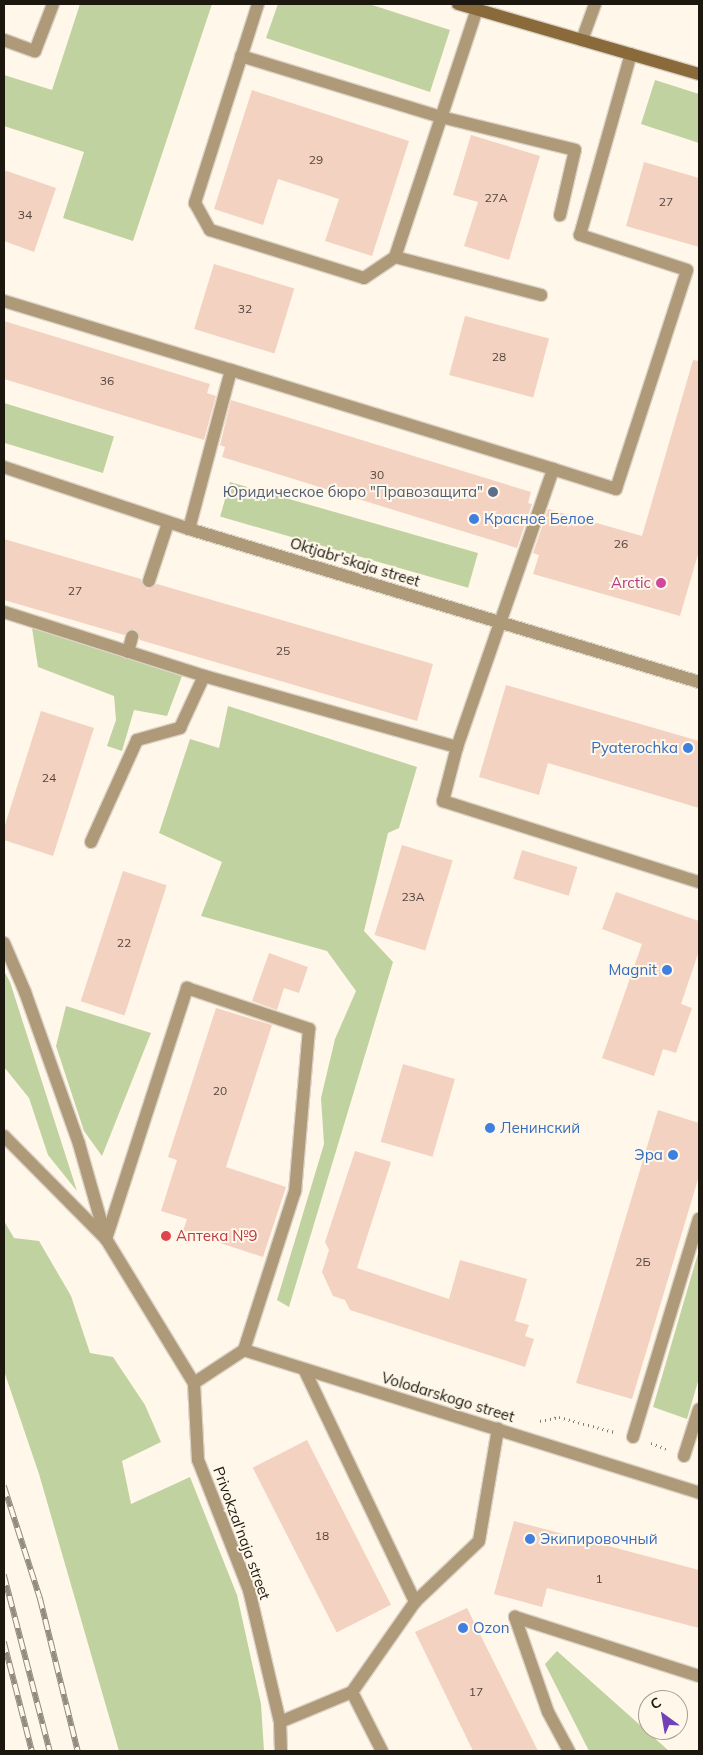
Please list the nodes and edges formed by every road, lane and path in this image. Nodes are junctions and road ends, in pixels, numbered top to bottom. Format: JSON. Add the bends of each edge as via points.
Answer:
{"nodes":[{"id":1,"x":53,"y":4,"type":"edge"},
{"id":2,"x":258,"y":4,"type":"edge"},
{"id":3,"x":458,"y":4,"type":"edge"},
{"id":4,"x":595,"y":4,"type":"edge"},
{"id":5,"x":477,"y":9,"type":"junction"},
{"id":6,"x":4,"y":40,"type":"edge"},
{"id":7,"x":582,"y":40,"type":"junction"},
{"id":8,"x":631,"y":54,"type":"junction"},
{"id":9,"x":241,"y":56,"type":"junction"},
{"id":10,"x":699,"y":74,"type":"edge"},
{"id":11,"x":441,"y":117,"type":"junction"},
{"id":12,"x":560,"y":216,"type":"dead end"},
{"id":13,"x":395,"y":257,"type":"junction"},
{"id":14,"x":541,"y":295,"type":"dead end"},
{"id":15,"x":4,"y":301,"type":"edge"},
{"id":16,"x":230,"y":370,"type":"junction"},
{"id":17,"x":4,"y":467,"type":"edge"},
{"id":18,"x":553,"y":469,"type":"junction"},
{"id":19,"x":168,"y":522,"type":"junction"},
{"id":20,"x":189,"y":529,"type":"junction"},
{"id":21,"x":149,"y":581,"type":"dead end"},
{"id":22,"x":4,"y":612,"type":"edge"},
{"id":23,"x":501,"y":622,"type":"junction"},
{"id":24,"x":132,"y":637,"type":"dead end"},
{"id":25,"x":128,"y":652,"type":"junction"},
{"id":26,"x":204,"y":676,"type":"junction"},
{"id":27,"x":699,"y":680,"type":"edge"},
{"id":28,"x":457,"y":747,"type":"junction"},
{"id":29,"x":91,"y":842,"type":"dead end"},
{"id":30,"x":699,"y":882,"type":"edge"},
{"id":31,"x":4,"y":943,"type":"edge"},
{"id":32,"x":4,"y":1136,"type":"edge"},
{"id":33,"x":699,"y":1219,"type":"edge"},
{"id":34,"x":106,"y":1239,"type":"junction"},
{"id":35,"x":244,"y":1350,"type":"junction"},
{"id":36,"x":305,"y":1371,"type":"junction"},
{"id":37,"x":194,"y":1383,"type":"junction"},
{"id":38,"x":699,"y":1409,"type":"edge"},
{"id":39,"x":533,"y":1422,"type":"dead end"},
{"id":40,"x":498,"y":1429,"type":"junction"},
{"id":41,"x":633,"y":1437,"type":"junction"},
{"id":42,"x":684,"y":1456,"type":"joint"},
{"id":43,"x":699,"y":1492,"type":"edge"},
{"id":44,"x":414,"y":1602,"type":"junction"},
{"id":45,"x":699,"y":1676,"type":"edge"},
{"id":46,"x":352,"y":1692,"type":"junction"},
{"id":47,"x":280,"y":1722,"type":"junction"},
{"id":48,"x":281,"y":1751,"type":"edge"},
{"id":49,"x":382,"y":1751,"type":"edge"},
{"id":50,"x":569,"y":1751,"type":"edge"}],
"edges":[{"from":1,"to":6,"type":"street","via":[[36,51]]},
{"from":2,"to":9,"type":"street"},
{"from":3,"to":5,"type":"street"},
{"from":4,"to":7,"type":"street"},
{"from":5,"to":7,"type":"street"},
{"from":5,"to":11,"type":"street"},
{"from":7,"to":8,"type":"street"},
{"from":8,"to":10,"type":"street"},
{"from":8,"to":18,"type":"street","via":[[580,235],[687,270],[616,489]]},
{"from":9,"to":11,"type":"street"},
{"from":9,"to":13,"type":"street","via":[[195,203],[210,230],[364,278]]},
{"from":11,"to":12,"type":"street","via":[[575,150]]},
{"from":11,"to":13,"type":"street"},
{"from":13,"to":14,"type":"street"},
{"from":15,"to":16,"type":"street"},
{"from":16,"to":18,"type":"street"},
{"from":16,"to":20,"type":"street"},
{"from":17,"to":19,"type":"street","name":"Oktjabr'skaja street"},
{"from":18,"to":23,"type":"street"},
{"from":19,"to":20,"type":"street","name":"Oktjabr'skaja street"},
{"from":19,"to":21,"type":"street"},
{"from":20,"to":23,"type":"street","name":"Oktjabr'skaja street"},
{"from":22,"to":25,"type":"street"},
{"from":23,"to":27,"type":"street","name":"Oktjabr'skaja street"},
{"from":23,"to":28,"type":"street"},
{"from":24,"to":25,"type":"street"},
{"from":25,"to":26,"type":"street"},
{"from":26,"to":28,"type":"street"},
{"from":26,"to":29,"type":"street","via":[[180,728],[137,740]]},
{"from":28,"to":30,"type":"street","via":[[443,801]]},
{"from":31,"to":34,"type":"street","via":[[25,992],[79,1144]]},
{"from":32,"to":34,"type":"street"},
{"from":33,"to":41,"type":"street"},
{"from":34,"to":35,"type":"street","via":[[187,988],[310,1029],[294,1191]]},
{"from":34,"to":37,"type":"street"},
{"from":35,"to":36,"type":"street","name":"Volodarskogo street"},
{"from":35,"to":37,"type":"street"},
{"from":36,"to":40,"type":"street","name":"Volodarskogo street"},
{"from":36,"to":44,"type":"street"},
{"from":37,"to":47,"type":"street","name":"Privokzal'naja street","via":[[198,1460],[249,1590]]},
{"from":38,"to":42,"type":"street"},
{"from":39,"to":41,"type":"path","via":[[559,1417]]},
{"from":40,"to":43,"type":"street","name":"Volodarskogo street"},
{"from":40,"to":44,"type":"street","via":[[479,1541]]},
{"from":41,"to":42,"type":"path"},
{"from":44,"to":46,"type":"street"},
{"from":45,"to":50,"type":"street","via":[[514,1618],[548,1712]]},
{"from":46,"to":47,"type":"street"},
{"from":46,"to":49,"type":"street"},
{"from":47,"to":48,"type":"street","name":"Privokzal'naja street"}]}
